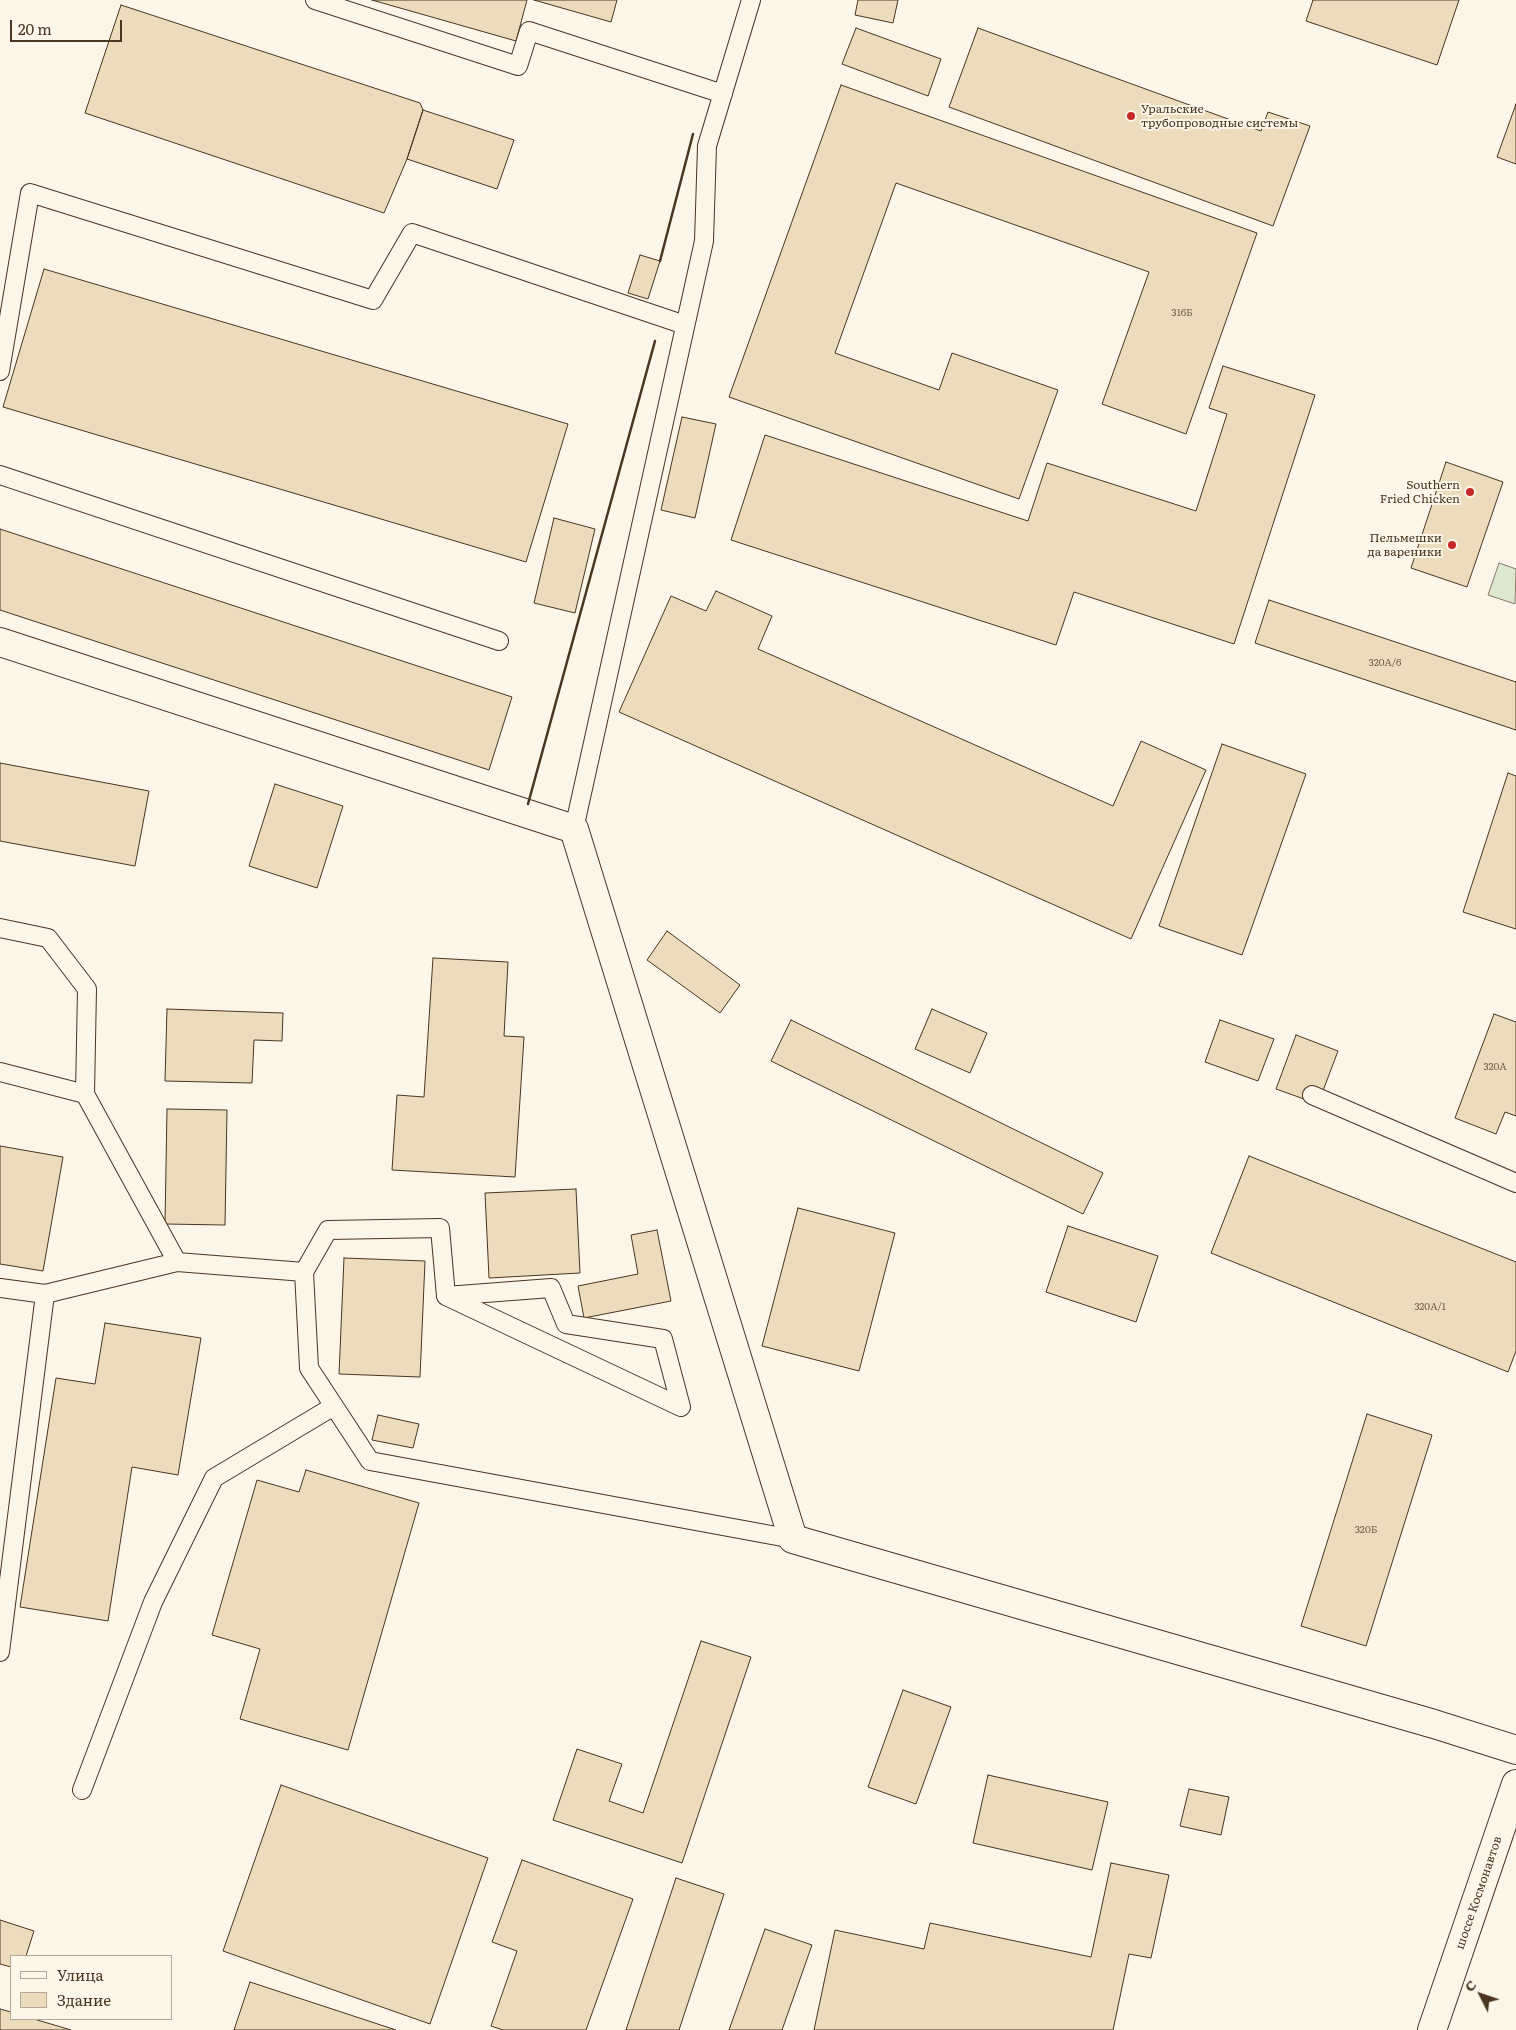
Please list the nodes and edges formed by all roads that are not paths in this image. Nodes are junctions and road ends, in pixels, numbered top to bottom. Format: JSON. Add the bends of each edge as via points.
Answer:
{"nodes":[{"id":1,"x":315,"y":0,"type":"edge"},
{"id":2,"x":751,"y":0,"type":"edge"},
{"id":3,"x":723,"y":94,"type":"junction"},
{"id":4,"x":685,"y":325,"type":"junction"},
{"id":5,"x":0,"y":371,"type":"edge"},
{"id":6,"x":0,"y":475,"type":"edge"},
{"id":7,"x":499,"y":641,"type":"dead end"},
{"id":8,"x":0,"y":642,"type":"edge"},
{"id":9,"x":574,"y":829,"type":"junction"},
{"id":10,"x":0,"y":928,"type":"edge"},
{"id":11,"x":0,"y":1072,"type":"edge"},
{"id":12,"x":85,"y":1094,"type":"junction"},
{"id":13,"x":1312,"y":1095,"type":"dead end"},
{"id":14,"x":1516,"y":1184,"type":"edge"},
{"id":15,"x":177,"y":1262,"type":"junction"},
{"id":16,"x":304,"y":1272,"type":"junction"},
{"id":17,"x":0,"y":1288,"type":"edge"},
{"id":18,"x":45,"y":1294,"type":"junction"},
{"id":19,"x":446,"y":1296,"type":"junction"},
{"id":20,"x":334,"y":1406,"type":"junction"},
{"id":21,"x":793,"y":1539,"type":"junction"},
{"id":22,"x":0,"y":1652,"type":"edge"},
{"id":23,"x":1516,"y":1750,"type":"edge"},
{"id":24,"x":1516,"y":1784,"type":"edge"},
{"id":25,"x":82,"y":1790,"type":"dead end"},
{"id":26,"x":1432,"y":2030,"type":"edge"}],
"edges":[{"from":1,"to":3,"type":"lane","via":[[518,66],[529,31]]},
{"from":2,"to":3,"type":"lane"},
{"from":3,"to":4,"type":"lane","via":[[707,146],[704,241]]},
{"from":4,"to":5,"type":"lane","via":[[412,232],[373,300],[30,193]]},
{"from":4,"to":9,"type":"lane"},
{"from":6,"to":7,"type":"lane"},
{"from":8,"to":9,"type":"street"},
{"from":9,"to":21,"type":"street"},
{"from":10,"to":12,"type":"lane","via":[[48,938],[86,989]]},
{"from":11,"to":12,"type":"lane"},
{"from":12,"to":15,"type":"lane"},
{"from":13,"to":14,"type":"lane"},
{"from":15,"to":16,"type":"lane"},
{"from":15,"to":18,"type":"lane"},
{"from":16,"to":19,"type":"lane","via":[[328,1230],[440,1228]]},
{"from":16,"to":20,"type":"lane","via":[[309,1368]]},
{"from":17,"to":18,"type":"lane"},
{"from":18,"to":22,"type":"lane"},
{"from":19,"to":19,"type":"lane","via":[[551,1288],[566,1324],[663,1339],[681,1407]]},
{"from":20,"to":21,"type":"lane","via":[[370,1461]]},
{"from":20,"to":25,"type":"lane","via":[[214,1478],[153,1602]]},
{"from":21,"to":23,"type":"street"},
{"from":24,"to":26,"type":"street","name":"шоссе Космонавтов"}]}
